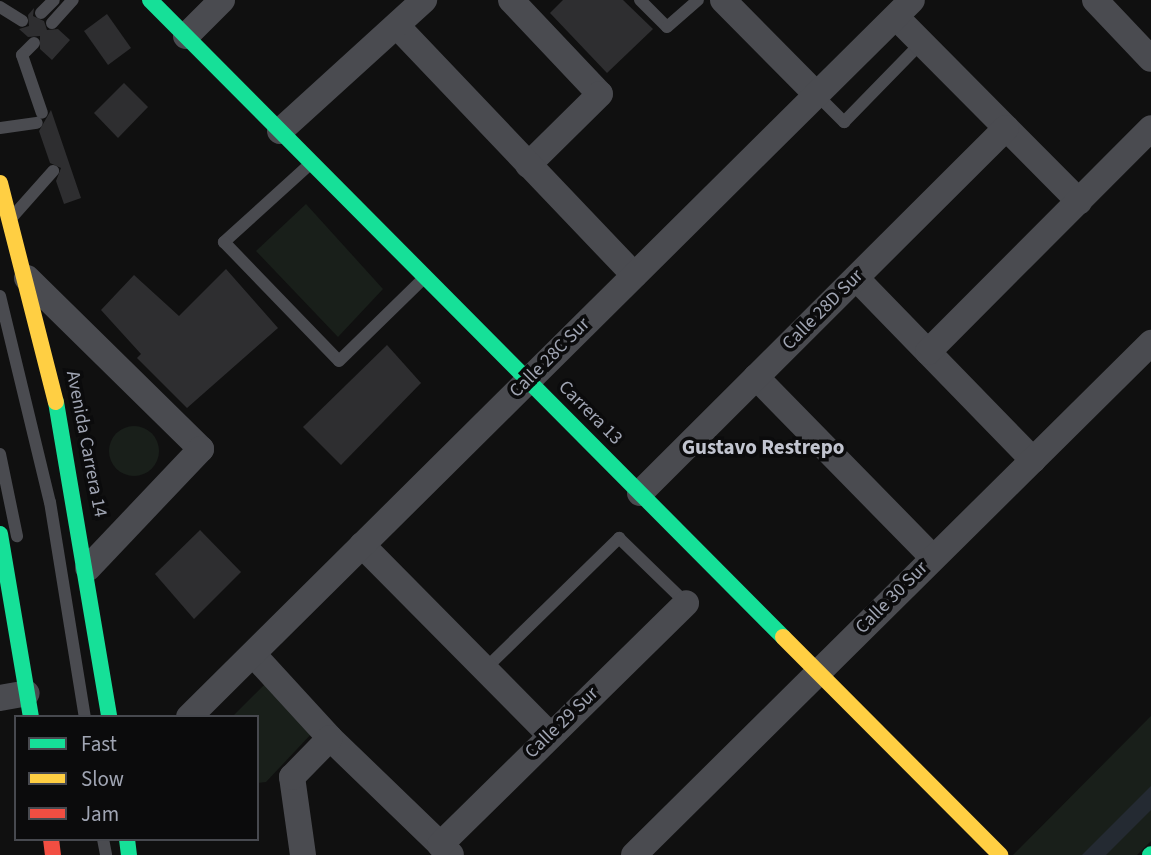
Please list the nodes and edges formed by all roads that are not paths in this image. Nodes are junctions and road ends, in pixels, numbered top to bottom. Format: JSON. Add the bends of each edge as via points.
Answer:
{"nodes":[{"id":1,"x":54,"y":0,"type":"edge"},
{"id":2,"x":73,"y":0,"type":"edge"},
{"id":3,"x":150,"y":0,"type":"edge"},
{"id":4,"x":222,"y":0,"type":"edge"},
{"id":5,"x":424,"y":0,"type":"edge"},
{"id":6,"x":511,"y":0,"type":"edge"},
{"id":7,"x":640,"y":0,"type":"edge"},
{"id":8,"x":698,"y":0,"type":"edge"},
{"id":9,"x":723,"y":0,"type":"edge"},
{"id":10,"x":1095,"y":0,"type":"edge"},
{"id":11,"x":0,"y":7,"type":"edge"},
{"id":12,"x":904,"y":8,"type":"edge"},
{"id":13,"x":41,"y":13,"type":"dead end"},
{"id":14,"x":22,"y":21,"type":"dead end"},
{"id":15,"x":52,"y":23,"type":"dead end"},
{"id":16,"x":397,"y":26,"type":"junction"},
{"id":17,"x":186,"y":36,"type":"junction"},
{"id":18,"x":34,"y":43,"type":"dead end"},
{"id":19,"x":922,"y":43,"type":"junction"},
{"id":20,"x":1151,"y":59,"type":"edge"},
{"id":21,"x":816,"y":94,"type":"junction"},
{"id":22,"x":0,"y":128,"type":"edge"},
{"id":23,"x":1006,"y":128,"type":"junction"},
{"id":24,"x":1151,"y":128,"type":"edge"},
{"id":25,"x":280,"y":131,"type":"junction"},
{"id":26,"x":311,"y":162,"type":"junction"},
{"id":27,"x":528,"y":165,"type":"junction"},
{"id":28,"x":52,"y":170,"type":"dead end"},
{"id":29,"x":0,"y":183,"type":"edge"},
{"id":30,"x":1079,"y":201,"type":"junction"},
{"id":31,"x":11,"y":217,"type":"junction"},
{"id":32,"x":634,"y":275,"type":"junction"},
{"id":33,"x":425,"y":277,"type":"junction"},
{"id":34,"x":27,"y":278,"type":"junction"},
{"id":35,"x":856,"y":278,"type":"junction"},
{"id":36,"x":0,"y":296,"type":"edge"},
{"id":37,"x":1151,"y":343,"type":"edge"},
{"id":38,"x":928,"y":352,"type":"junction"},
{"id":39,"x":756,"y":377,"type":"junction"},
{"id":40,"x":528,"y":380,"type":"junction"},
{"id":41,"x":0,"y":454,"type":"edge"},
{"id":42,"x":1032,"y":460,"type":"junction"},
{"id":43,"x":640,"y":493,"type":"junction"},
{"id":44,"x":0,"y":534,"type":"edge"},
{"id":45,"x":362,"y":545,"type":"junction"},
{"id":46,"x":20,"y":552,"type":"dead end"},
{"id":47,"x":939,"y":564,"type":"junction"},
{"id":48,"x":88,"y":568,"type":"junction"},
{"id":49,"x":686,"y":603,"type":"joint"},
{"id":50,"x":253,"y":654,"type":"junction"},
{"id":51,"x":487,"y":667,"type":"junction"},
{"id":52,"x":818,"y":672,"type":"junction"},
{"id":53,"x":0,"y":698,"type":"edge"},
{"id":54,"x":29,"y":705,"type":"edge"},
{"id":55,"x":85,"y":715,"type":"edge"},
{"id":56,"x":109,"y":715,"type":"edge"},
{"id":57,"x":191,"y":715,"type":"edge"},
{"id":58,"x":549,"y":734,"type":"junction"},
{"id":59,"x":330,"y":738,"type":"junction"},
{"id":60,"x":445,"y":850,"type":"edge"},
{"id":61,"x":303,"y":855,"type":"edge"},
{"id":62,"x":634,"y":855,"type":"edge"},
{"id":63,"x":1000,"y":855,"type":"edge"}],
"edges":[{"from":1,"to":13,"type":"lane"},
{"from":2,"to":15,"type":"lane"},
{"from":3,"to":17,"type":"street","name":"Carrera 13"},
{"from":4,"to":17,"type":"street"},
{"from":5,"to":16,"type":"street"},
{"from":6,"to":27,"type":"street","via":[[600,94]]},
{"from":7,"to":8,"type":"lane","via":[[667,27]]},
{"from":9,"to":21,"type":"street"},
{"from":10,"to":20,"type":"street"},
{"from":11,"to":14,"type":"lane"},
{"from":12,"to":19,"type":"street"},
{"from":12,"to":21,"type":"street","name":"Calle 28C Sur"},
{"from":16,"to":25,"type":"street"},
{"from":16,"to":27,"type":"street"},
{"from":17,"to":25,"type":"street","name":"Carrera 13"},
{"from":18,"to":22,"type":"lane","via":[[22,55],[39,118]]},
{"from":19,"to":21,"type":"lane","via":[[844,122]]},
{"from":19,"to":23,"type":"street"},
{"from":21,"to":32,"type":"street","name":"Calle 28C Sur"},
{"from":23,"to":30,"type":"street"},
{"from":23,"to":35,"type":"street","name":"Calle 28D Sur","via":[[930,209]]},
{"from":24,"to":30,"type":"street"},
{"from":25,"to":26,"type":"street","name":"Carrera 13"},
{"from":26,"to":33,"type":"street","name":"Carrera 13"},
{"from":26,"to":33,"type":"lane","via":[[224,242],[339,361]]},
{"from":27,"to":32,"type":"street"},
{"from":28,"to":31,"type":"lane"},
{"from":29,"to":31,"type":"street","name":"Avenida Carrera 14"},
{"from":30,"to":38,"type":"street"},
{"from":31,"to":34,"type":"street","name":"Avenida Carrera 14"},
{"from":32,"to":40,"type":"street","name":"Calle 28C Sur"},
{"from":33,"to":40,"type":"street","name":"Carrera 13"},
{"from":34,"to":48,"type":"street","name":"Avenida Carrera 14","via":[[60,412]]},
{"from":34,"to":48,"type":"street","via":[[201,449]]},
{"from":35,"to":38,"type":"street"},
{"from":35,"to":39,"type":"street","name":"Calle 28D Sur"},
{"from":36,"to":55,"type":"lane","via":[[50,502]]},
{"from":37,"to":42,"type":"street","name":"Calle 30 Sur","via":[[1109,395]]},
{"from":38,"to":42,"type":"street"},
{"from":39,"to":43,"type":"street","name":"Calle 28D Sur"},
{"from":39,"to":47,"type":"street"},
{"from":40,"to":43,"type":"street","name":"Carrera 13"},
{"from":40,"to":45,"type":"street","name":"Calle 28C Sur"},
{"from":41,"to":46,"type":"lane"},
{"from":42,"to":47,"type":"street","name":"Calle 30 Sur"},
{"from":43,"to":52,"type":"street","name":"Carrera 13"},
{"from":44,"to":54,"type":"street"},
{"from":45,"to":50,"type":"street","name":"Calle 28C Sur"},
{"from":45,"to":51,"type":"street"},
{"from":47,"to":52,"type":"street","name":"Calle 30 Sur"},
{"from":48,"to":56,"type":"street","name":"Avenida Carrera 14"},
{"from":49,"to":51,"type":"lane","via":[[619,538]]},
{"from":49,"to":58,"type":"street","name":"Calle 29 Sur"},
{"from":50,"to":57,"type":"street","name":"Calle 28C Sur"},
{"from":50,"to":59,"type":"street"},
{"from":51,"to":58,"type":"street"},
{"from":52,"to":62,"type":"street","name":"Calle 30 Sur"},
{"from":52,"to":63,"type":"street","name":"Carrera 13"},
{"from":53,"to":54,"type":"street"},
{"from":58,"to":60,"type":"street","name":"Calle 29 Sur"},
{"from":59,"to":60,"type":"street"},
{"from":59,"to":61,"type":"street","via":[[292,778]]}]}
